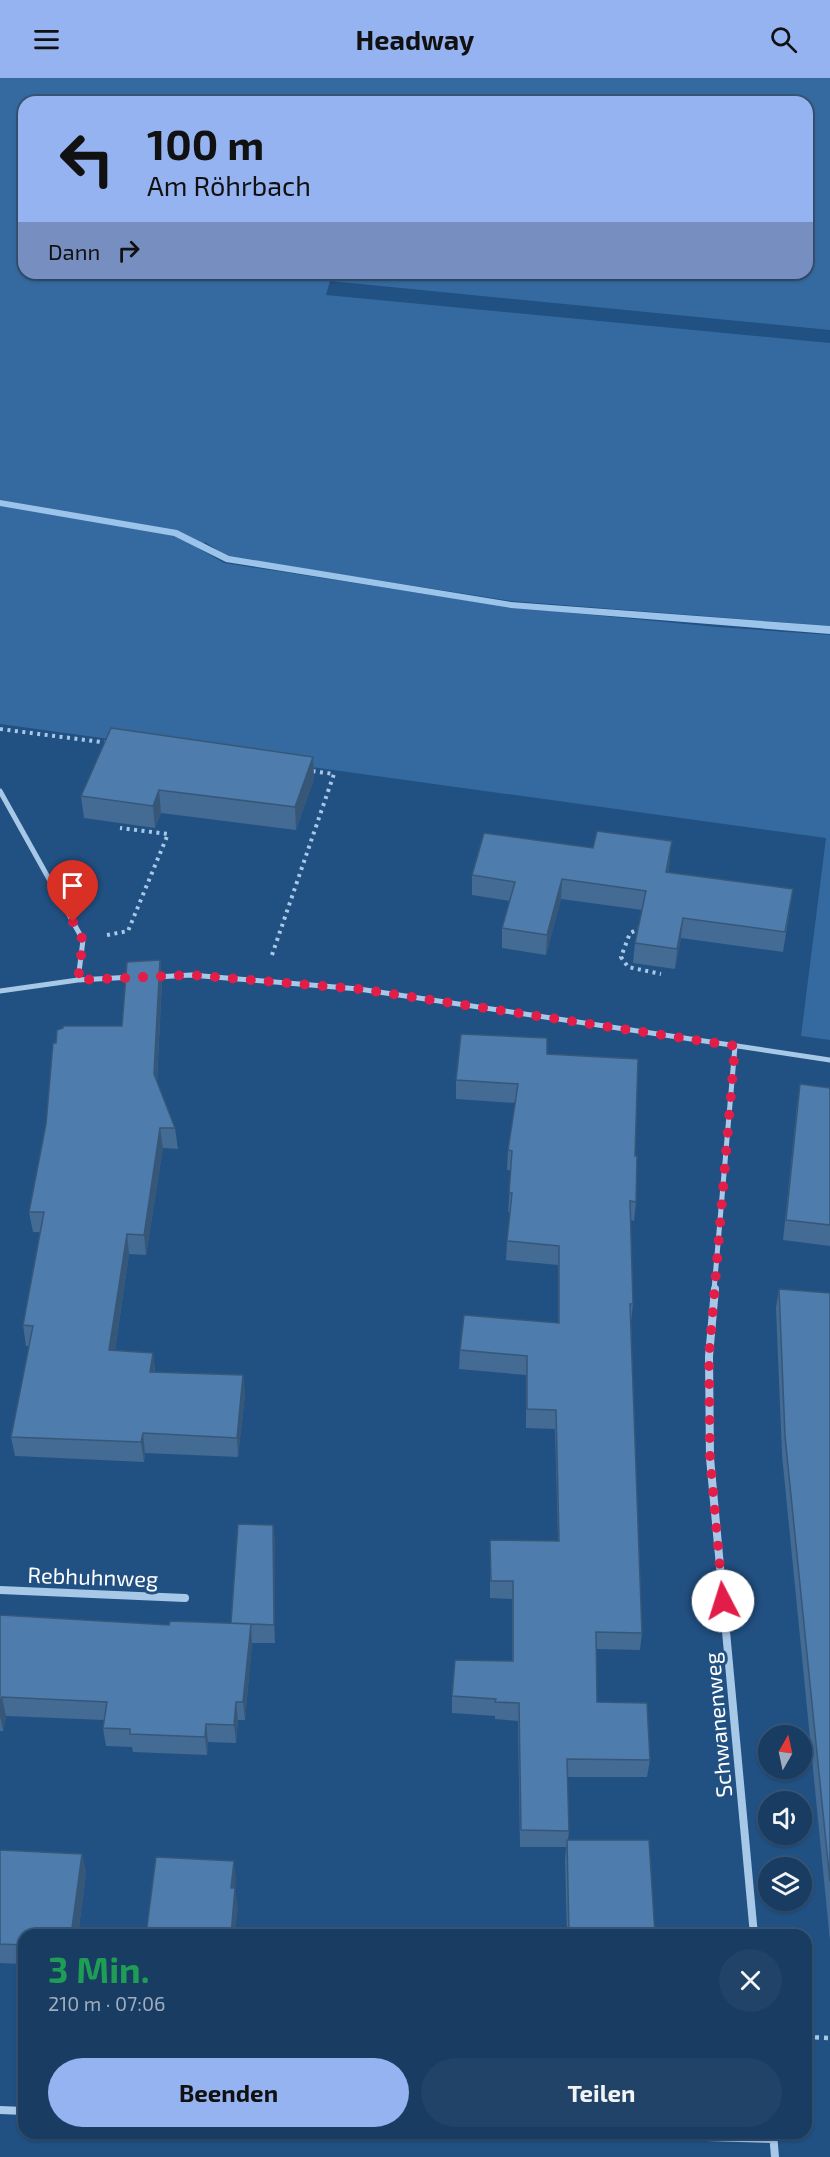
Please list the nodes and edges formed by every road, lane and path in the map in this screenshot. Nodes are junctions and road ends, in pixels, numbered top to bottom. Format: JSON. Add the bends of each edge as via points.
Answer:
{"nodes":[{"id":1,"x":0,"y":729,"type":"edge"},
{"id":2,"x":120,"y":744,"type":"edge"},
{"id":3,"x":303,"y":770,"type":"edge"},
{"id":4,"x":0,"y":791,"type":"edge"},
{"id":5,"x":120,"y":828,"type":"dead end"},
{"id":6,"x":647,"y":925,"type":"edge"},
{"id":7,"x":83,"y":940,"type":"junction"},
{"id":8,"x":661,"y":974,"type":"dead end"},
{"id":9,"x":78,"y":980,"type":"junction"},
{"id":10,"x":264,"y":981,"type":"junction"},
{"id":11,"x":0,"y":991,"type":"edge"},
{"id":12,"x":735,"y":1046,"type":"junction"},
{"id":13,"x":830,"y":1060,"type":"edge"},
{"id":14,"x":0,"y":1590,"type":"edge"},
{"id":15,"x":185,"y":1598,"type":"dead end"},
{"id":16,"x":753,"y":1929,"type":"edge"},
{"id":17,"x":812,"y":2037,"type":"edge"},
{"id":18,"x":830,"y":2038,"type":"edge"},
{"id":19,"x":0,"y":2110,"type":"edge"},
{"id":20,"x":18,"y":2111,"type":"edge"},
{"id":21,"x":773,"y":2139,"type":"edge"},
{"id":22,"x":775,"y":2157,"type":"edge"}],
"edges":[{"from":1,"to":2,"type":"path"},
{"from":3,"to":10,"type":"path","via":[[334,774]]},
{"from":4,"to":7,"type":"street"},
{"from":5,"to":7,"type":"path","via":[[168,834],[128,931]]},
{"from":6,"to":8,"type":"path","via":[[630,933],[621,957],[628,967]]},
{"from":7,"to":9,"type":"street"},
{"from":9,"to":10,"type":"street","via":[[191,975]]},
{"from":9,"to":11,"type":"street"},
{"from":10,"to":12,"type":"street","via":[[359,989]]},
{"from":12,"to":13,"type":"street"},
{"from":12,"to":16,"type":"street","name":"Schwanenweg","via":[[709,1356],[710,1458]]},
{"from":14,"to":15,"type":"street","name":"Rebhuhnweg"},
{"from":17,"to":18,"type":"path"},
{"from":19,"to":20,"type":"street"},
{"from":21,"to":22,"type":"street"}]}
